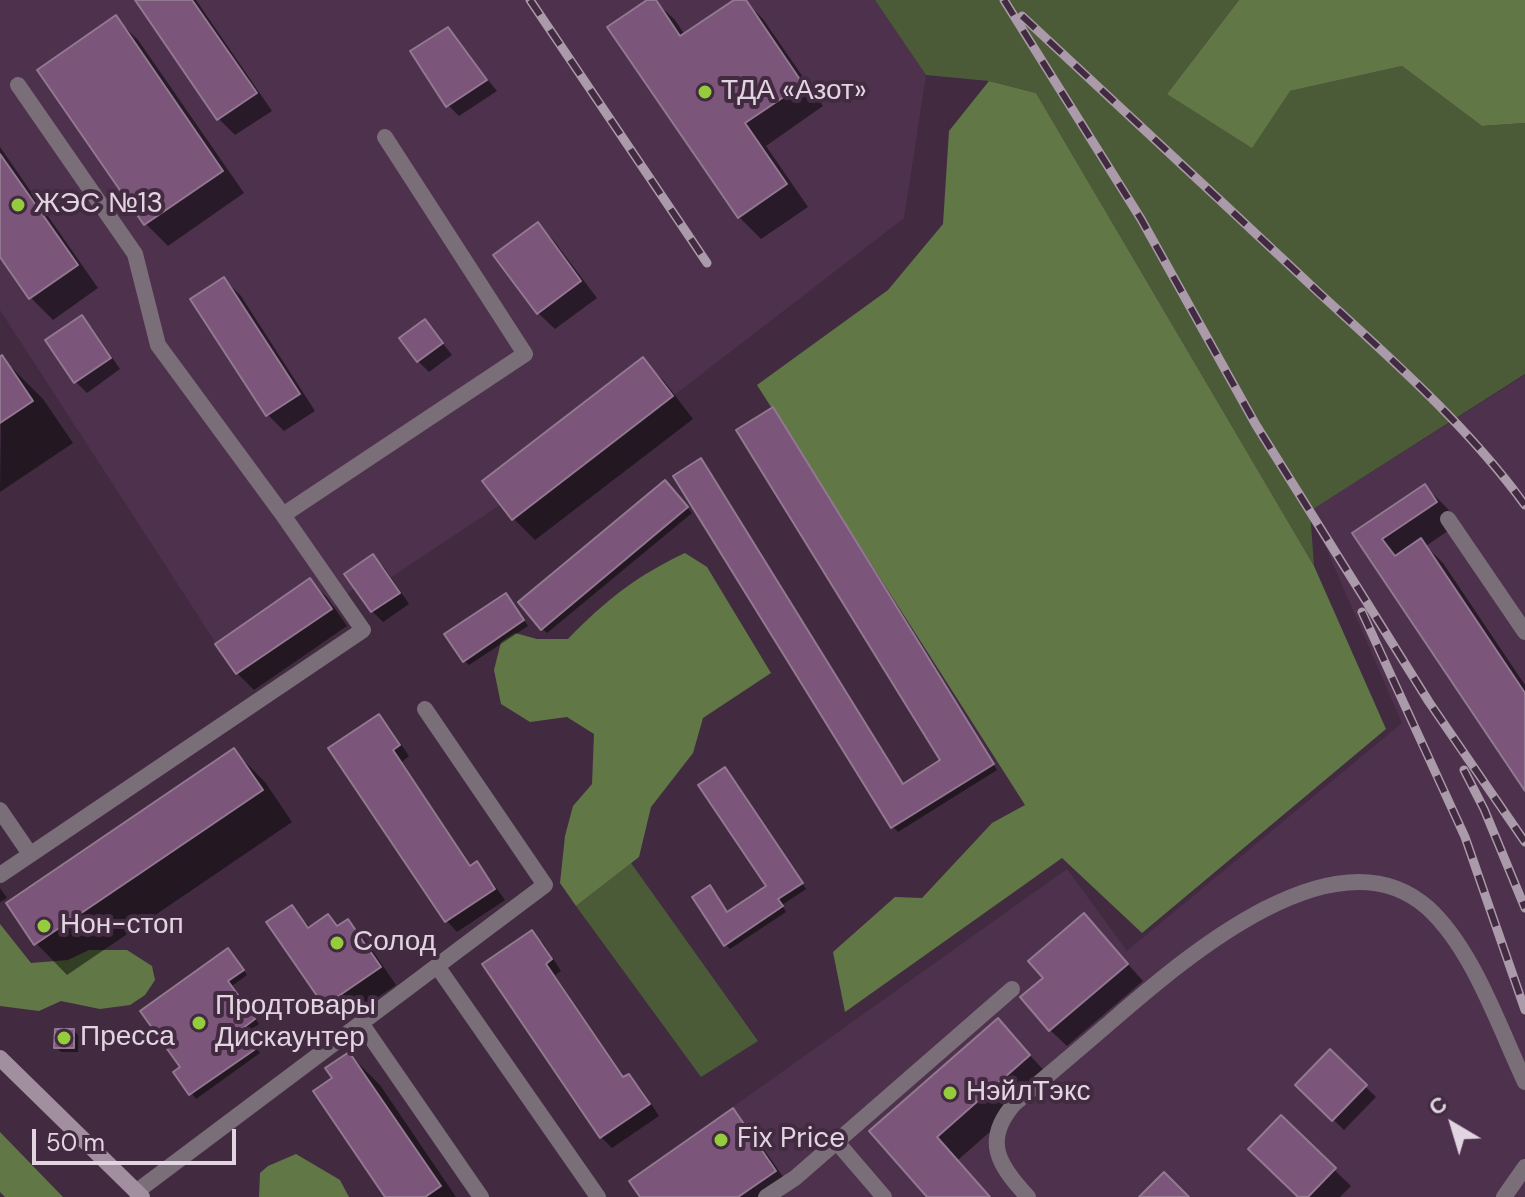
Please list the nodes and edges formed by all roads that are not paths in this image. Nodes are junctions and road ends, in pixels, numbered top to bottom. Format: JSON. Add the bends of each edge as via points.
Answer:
{"nodes":[{"id":1,"x":18,"y":85,"type":"dead end"},
{"id":2,"x":385,"y":137,"type":"dead end"},
{"id":3,"x":283,"y":515,"type":"junction"},
{"id":4,"x":1448,"y":519,"type":"dead end"},
{"id":5,"x":1525,"y":632,"type":"edge"},
{"id":6,"x":425,"y":709,"type":"dead end"},
{"id":7,"x":0,"y":810,"type":"edge"},
{"id":8,"x":30,"y":854,"type":"junction"},
{"id":9,"x":0,"y":875,"type":"edge"},
{"id":10,"x":437,"y":966,"type":"junction"},
{"id":11,"x":1012,"y":989,"type":"dead end"},
{"id":12,"x":361,"y":1023,"type":"junction"},
{"id":13,"x":0,"y":1058,"type":"edge"},
{"id":14,"x":1525,"y":1082,"type":"edge"},
{"id":15,"x":836,"y":1141,"type":"junction"},
{"id":16,"x":1525,"y":1167,"type":"edge"},
{"id":17,"x":139,"y":1194,"type":"edge"},
{"id":18,"x":481,"y":1197,"type":"edge"},
{"id":19,"x":598,"y":1197,"type":"edge"},
{"id":20,"x":766,"y":1197,"type":"edge"},
{"id":21,"x":884,"y":1197,"type":"edge"},
{"id":22,"x":1028,"y":1197,"type":"edge"},
{"id":23,"x":1504,"y":1197,"type":"edge"}],
"edges":[{"from":1,"to":3,"type":"lane","via":[[135,254],[158,345]]},
{"from":2,"to":3,"type":"lane","via":[[525,354]]},
{"from":3,"to":8,"type":"lane","via":[[363,630]]},
{"from":4,"to":5,"type":"lane"},
{"from":6,"to":10,"type":"lane","via":[[545,885]]},
{"from":7,"to":8,"type":"lane"},
{"from":8,"to":9,"type":"lane"},
{"from":10,"to":12,"type":"lane"},
{"from":10,"to":19,"type":"lane"},
{"from":11,"to":15,"type":"lane"},
{"from":12,"to":17,"type":"lane"},
{"from":12,"to":18,"type":"lane"},
{"from":13,"to":17,"type":"main road"},
{"from":14,"to":22,"type":"lane","via":[[1463,954],[1427,908],[1383,885],[1324,887],[1291,897],[1205,945],[1015,1103],[996,1133],[997,1151]]},
{"from":15,"to":20,"type":"lane"},
{"from":15,"to":21,"type":"lane"},
{"from":16,"to":23,"type":"lane"}]}
